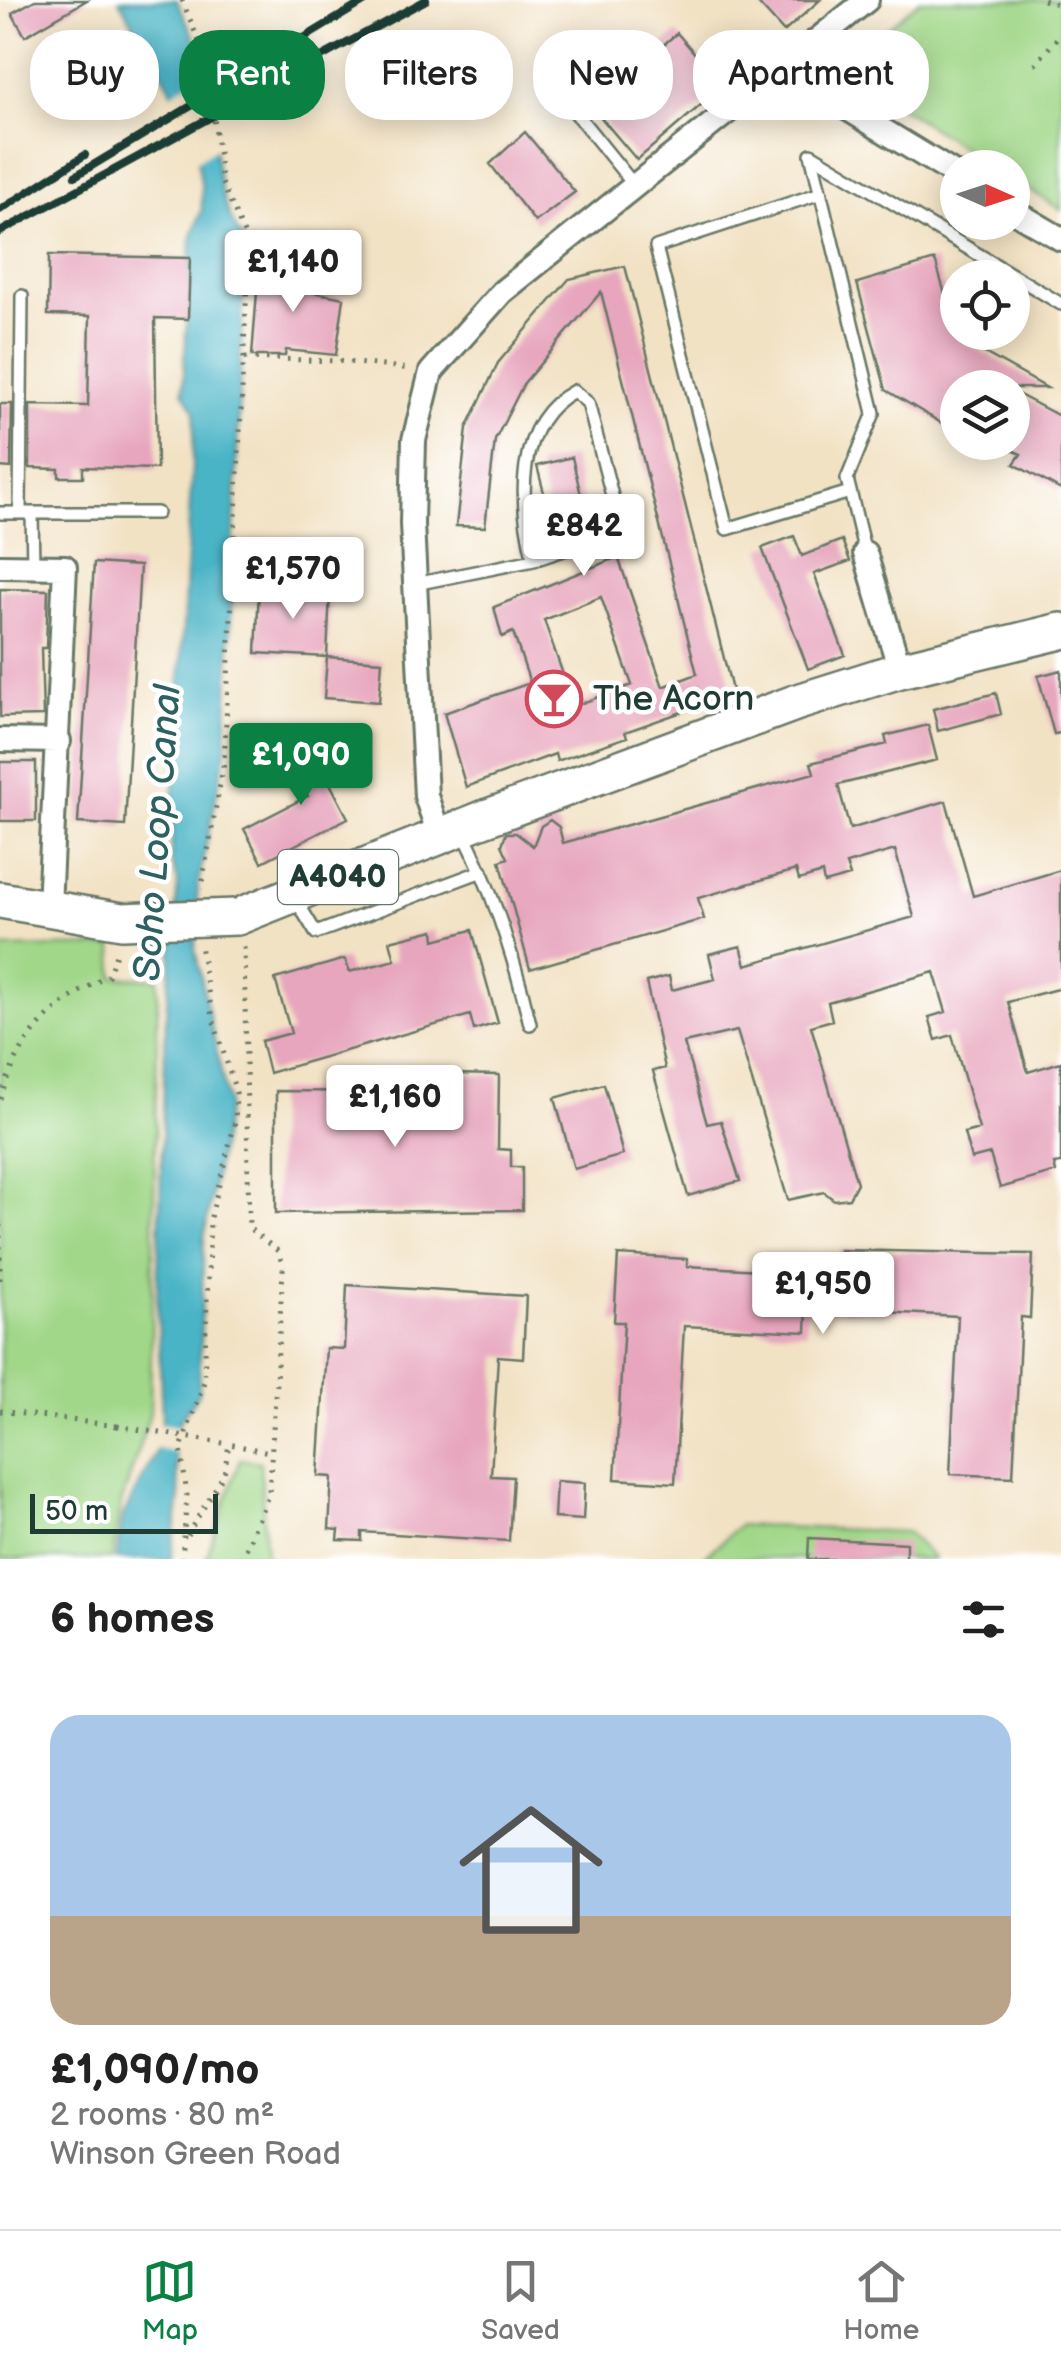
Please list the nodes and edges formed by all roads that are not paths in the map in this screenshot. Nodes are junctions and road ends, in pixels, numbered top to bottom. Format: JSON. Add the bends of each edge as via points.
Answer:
{"nodes":[{"id":1,"x":867,"y":0,"type":"edge"},
{"id":2,"x":827,"y":30,"type":"edge"},
{"id":3,"x":581,"y":120,"type":"edge"},
{"id":4,"x":713,"y":120,"type":"edge"},
{"id":5,"x":867,"y":120,"type":"edge"},
{"id":6,"x":940,"y":165,"type":"edge"},
{"id":7,"x":634,"y":185,"type":"junction"},
{"id":8,"x":821,"y":193,"type":"junction"},
{"id":9,"x":1030,"y":221,"type":"edge"},
{"id":10,"x":1061,"y":239,"type":"edge"},
{"id":11,"x":22,"y":296,"type":"dead end"},
{"id":12,"x":1061,"y":304,"type":"edge"},
{"id":13,"x":850,"y":492,"type":"junction"},
{"id":14,"x":0,"y":513,"type":"edge"},
{"id":15,"x":26,"y":513,"type":"junction"},
{"id":16,"x":157,"y":513,"type":"dead end"},
{"id":17,"x":865,"y":554,"type":"joint"},
{"id":18,"x":534,"y":560,"type":"junction"},
{"id":19,"x":0,"y":566,"type":"edge"},
{"id":20,"x":33,"y":566,"type":"junction"},
{"id":21,"x":415,"y":584,"type":"junction"},
{"id":22,"x":1061,"y":631,"type":"edge"},
{"id":23,"x":900,"y":670,"type":"junction"},
{"id":24,"x":0,"y":740,"type":"edge"},
{"id":25,"x":59,"y":741,"type":"junction"},
{"id":26,"x":450,"y":833,"type":"junction"},
{"id":27,"x":482,"y":871,"type":"junction"},
{"id":28,"x":293,"y":894,"type":"junction"},
{"id":29,"x":0,"y":900,"type":"edge"},
{"id":30,"x":50,"y":906,"type":"junction"},
{"id":31,"x":530,"y":1024,"type":"dead end"}],
"edges":[{"from":1,"to":2,"type":"street"},
{"from":3,"to":7,"type":"lane"},
{"from":4,"to":7,"type":"street"},
{"from":5,"to":6,"type":"street"},
{"from":7,"to":21,"type":"street","via":[[502,292],[431,372],[414,440]]},
{"from":8,"to":12,"type":"lane","via":[[812,154]]},
{"from":8,"to":13,"type":"lane","via":[[874,413],[847,480]]},
{"from":8,"to":13,"type":"lane","via":[[656,247],[727,529]]},
{"from":9,"to":10,"type":"street"},
{"from":11,"to":15,"type":"lane"},
{"from":13,"to":17,"type":"lane"},
{"from":14,"to":15,"type":"lane"},
{"from":15,"to":16,"type":"lane"},
{"from":15,"to":20,"type":"lane"},
{"from":17,"to":23,"type":"street"},
{"from":18,"to":18,"type":"lane","via":[[522,514],[530,447],[550,404],[574,391],[588,403],[617,532]]},
{"from":18,"to":21,"type":"lane"},
{"from":19,"to":20,"type":"street"},
{"from":20,"to":25,"type":"street","via":[[65,566]]},
{"from":21,"to":26,"type":"street","via":[[426,796]]},
{"from":22,"to":23,"type":"main road","number":"A4040"},
{"from":23,"to":26,"type":"main road","number":"A4040"},
{"from":24,"to":25,"type":"street"},
{"from":25,"to":30,"type":"street"},
{"from":26,"to":27,"type":"lane"},
{"from":26,"to":28,"type":"main road","number":"A4040"},
{"from":27,"to":28,"type":"lane","via":[[316,933]]},
{"from":27,"to":31,"type":"lane","via":[[516,962]]},
{"from":28,"to":30,"type":"main road","number":"A4040","bridge":true,"via":[[240,917],[134,920]]},
{"from":29,"to":30,"type":"main road","number":"A4040"}]}
